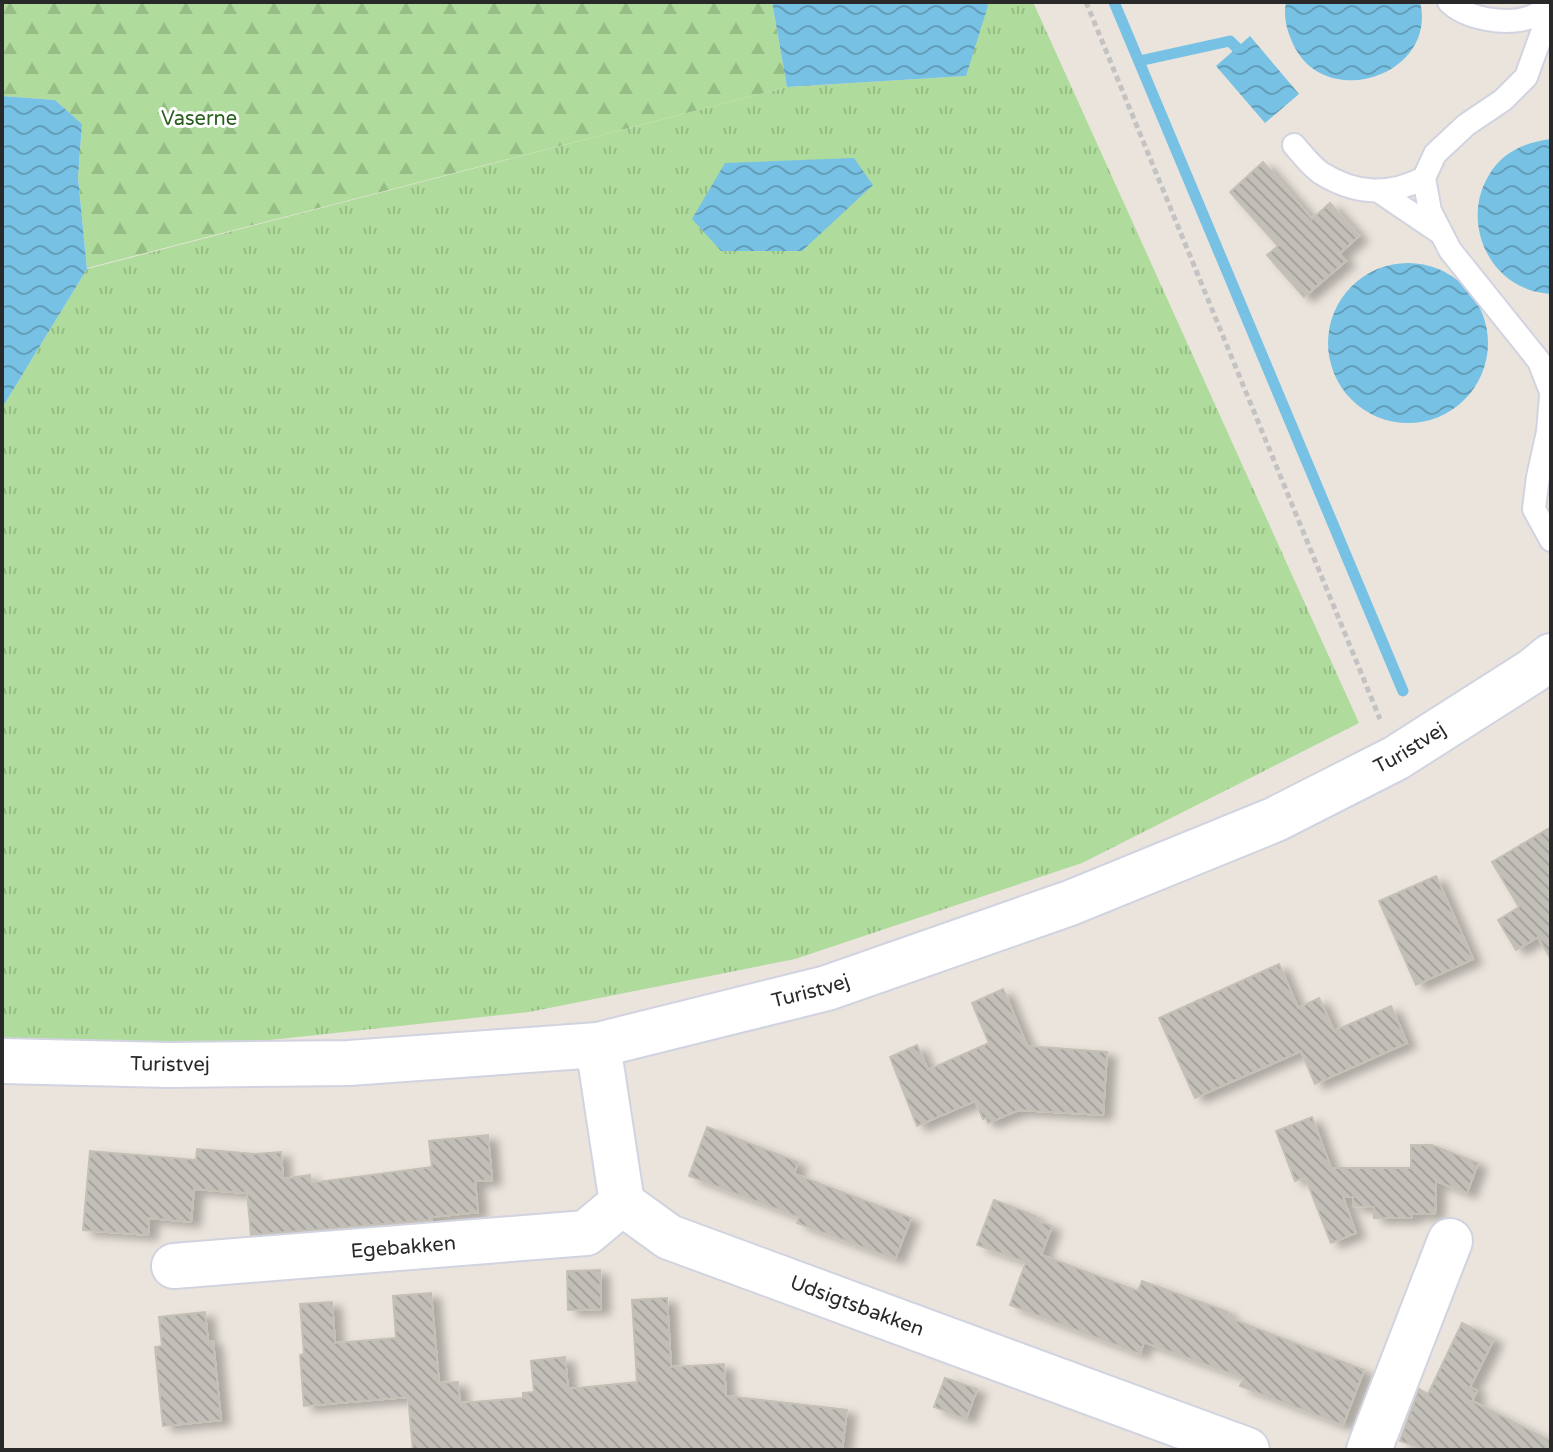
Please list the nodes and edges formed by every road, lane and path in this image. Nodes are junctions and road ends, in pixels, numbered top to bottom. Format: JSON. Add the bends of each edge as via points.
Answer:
{"nodes":[{"id":1,"x":1086,"y":2,"type":"edge"},
{"id":2,"x":1449,"y":2,"type":"edge"},
{"id":3,"x":1551,"y":8,"type":"edge"},
{"id":4,"x":1294,"y":145,"type":"dead end"},
{"id":5,"x":1424,"y":178,"type":"junction"},
{"id":6,"x":1380,"y":192,"type":"junction"},
{"id":7,"x":1442,"y":235,"type":"junction"},
{"id":8,"x":1551,"y":394,"type":"edge"},
{"id":9,"x":1551,"y":540,"type":"edge"},
{"id":10,"x":1545,"y":672,"type":"edge"},
{"id":11,"x":1396,"y":758,"type":"junction"},
{"id":12,"x":598,"y":1045,"type":"junction"},
{"id":13,"x":2,"y":1061,"type":"edge"},
{"id":14,"x":622,"y":1203,"type":"junction"},
{"id":15,"x":1450,"y":1241,"type":"dead end"},
{"id":16,"x":174,"y":1266,"type":"dead end"},
{"id":17,"x":1247,"y":1450,"type":"edge"},
{"id":18,"x":1369,"y":1450,"type":"edge"}],
"edges":[{"from":1,"to":11,"type":"path"},
{"from":2,"to":3,"type":"lane","via":[[1488,20],[1525,19]]},
{"from":3,"to":5,"type":"lane","via":[[1526,77],[1435,154]]},
{"from":4,"to":6,"type":"lane","via":[[1320,172]]},
{"from":5,"to":6,"type":"lane"},
{"from":5,"to":7,"type":"lane","via":[[1430,211]]},
{"from":6,"to":7,"type":"lane"},
{"from":7,"to":8,"type":"lane","via":[[1539,361]]},
{"from":8,"to":9,"type":"lane","via":[[1534,509]]},
{"from":10,"to":11,"type":"street","name":"Turistvej"},
{"from":11,"to":12,"type":"street","name":"Turistvej","via":[[1276,819],[1070,903],[827,988]]},
{"from":12,"to":13,"type":"street","name":"Turistvej","via":[[349,1063]]},
{"from":12,"to":14,"type":"street"},
{"from":14,"to":16,"type":"street","name":"Egebakken","via":[[586,1233]]},
{"from":14,"to":17,"type":"street","name":"Udsigtsbakken","via":[[669,1237]]},
{"from":15,"to":18,"type":"street"}]}
